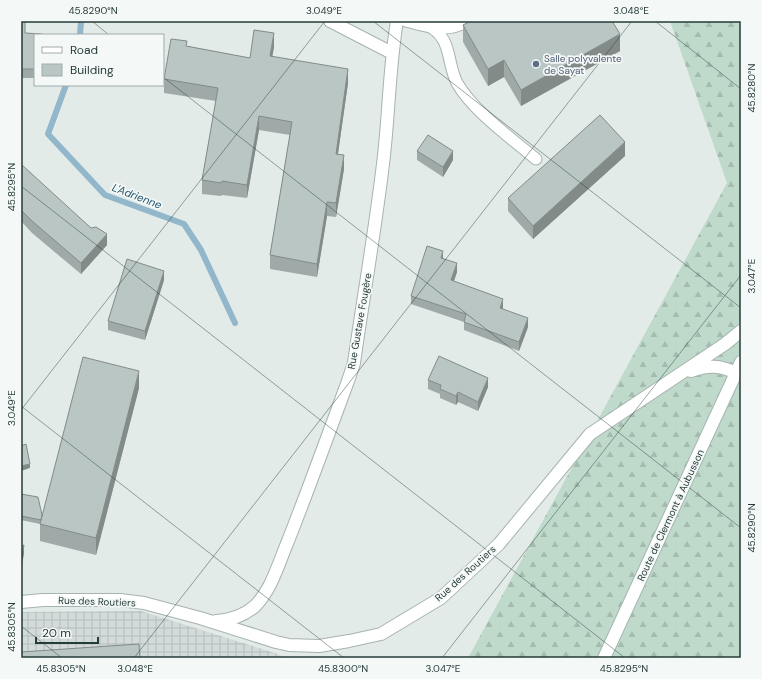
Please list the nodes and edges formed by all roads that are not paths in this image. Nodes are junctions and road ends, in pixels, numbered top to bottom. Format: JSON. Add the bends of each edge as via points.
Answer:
{"nodes":[{"id":1,"x":330,"y":21,"type":"edge"},
{"id":2,"x":397,"y":21,"type":"edge"},
{"id":3,"x":407,"y":21,"type":"edge"},
{"id":4,"x":467,"y":21,"type":"edge"},
{"id":5,"x":426,"y":25,"type":"junction"},
{"id":6,"x":392,"y":53,"type":"junction"},
{"id":7,"x":536,"y":160,"type":"dead end"},
{"id":8,"x":741,"y":331,"type":"edge"},
{"id":9,"x":738,"y":367,"type":"edge"},
{"id":10,"x":667,"y":382,"type":"junction"},
{"id":11,"x":21,"y":602,"type":"edge"},
{"id":12,"x":213,"y":622,"type":"junction"},
{"id":13,"x":604,"y":658,"type":"edge"}],
"edges":[{"from":1,"to":6,"type":"street"},
{"from":2,"to":6,"type":"street","name":"Rue Gustave Fougère"},
{"from":3,"to":5,"type":"street"},
{"from":4,"to":5,"type":"street","via":[[451,28]]},
{"from":5,"to":7,"type":"lane","via":[[436,30],[446,44],[457,82],[470,101]]},
{"from":6,"to":12,"type":"street","name":"Rue Gustave Fougère","via":[[379,198],[354,363],[309,489],[268,587],[251,610],[231,619]]},
{"from":8,"to":10,"type":"street","name":"Rue des Routiers"},
{"from":9,"to":10,"type":"street","name":"Rue des Routiers","via":[[702,367]]},
{"from":9,"to":13,"type":"street","name":"Route de Clermont à Aubusson"},
{"from":10,"to":12,"type":"street","name":"Rue des Routiers","via":[[590,434],[499,544],[441,598],[381,634],[319,646],[295,646]]},
{"from":11,"to":12,"type":"street","name":"Rue des Routiers","via":[[120,600],[144,603]]}]}
